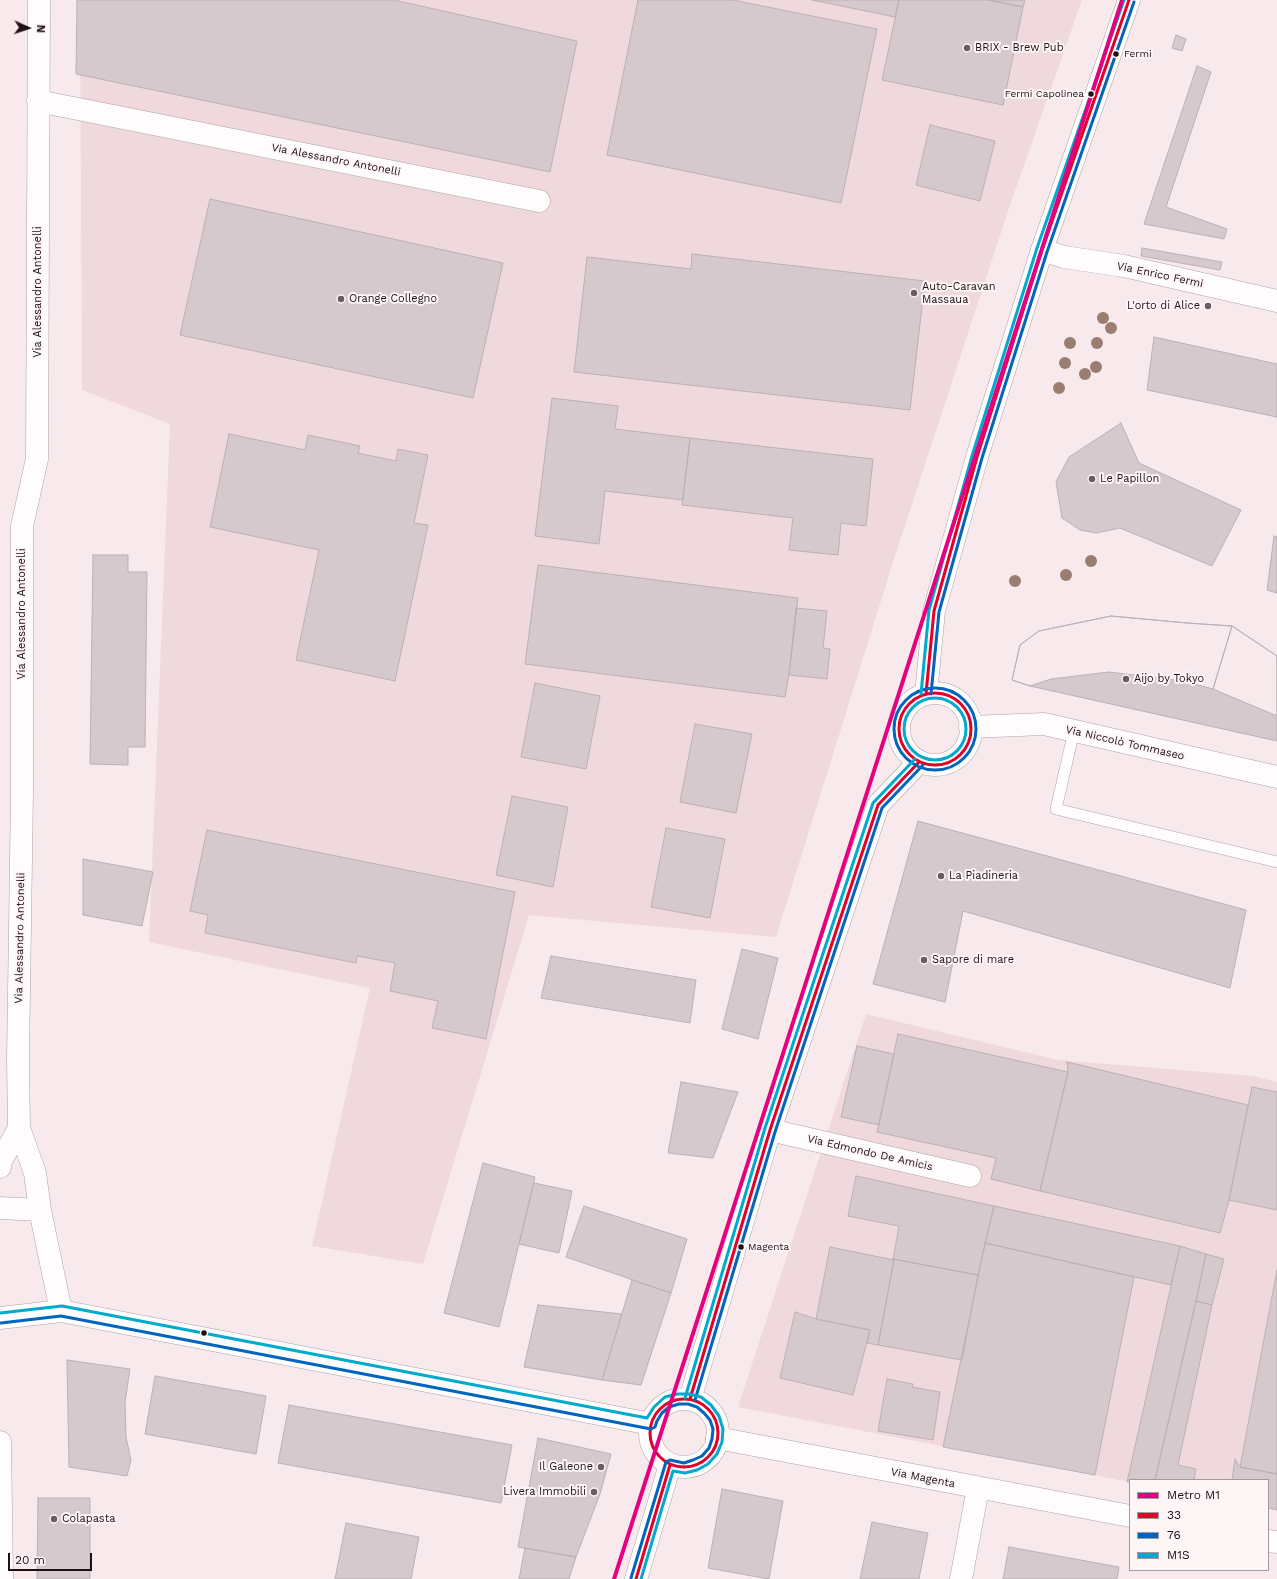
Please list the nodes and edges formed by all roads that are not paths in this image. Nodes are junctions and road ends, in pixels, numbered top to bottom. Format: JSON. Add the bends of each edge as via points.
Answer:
{"nodes":[{"id":1,"x":39,"y":0,"type":"edge"},
{"id":2,"x":1129,"y":0,"type":"edge"},
{"id":3,"x":38,"y":101,"type":"junction"},
{"id":4,"x":539,"y":201,"type":"dead end"},
{"id":5,"x":1042,"y":250,"type":"junction"},
{"id":6,"x":1277,"y":301,"type":"edge"},
{"id":7,"x":926,"y":694,"type":"junction"},
{"id":8,"x":970,"y":727,"type":"junction"},
{"id":9,"x":1074,"y":731,"type":"junction"},
{"id":10,"x":919,"y":762,"type":"junction"},
{"id":11,"x":1277,"y":777,"type":"edge"},
{"id":12,"x":1277,"y":862,"type":"edge"},
{"id":13,"x":19,"y":1128,"type":"junction"},
{"id":14,"x":770,"y":1130,"type":"junction"},
{"id":15,"x":0,"y":1167,"type":"edge"},
{"id":16,"x":970,"y":1176,"type":"dead end"},
{"id":17,"x":0,"y":1208,"type":"edge"},
{"id":18,"x":40,"y":1210,"type":"junction"},
{"id":19,"x":62,"y":1311,"type":"junction"},
{"id":20,"x":0,"y":1318,"type":"edge"},
{"id":21,"x":690,"y":1399,"type":"junction"},
{"id":22,"x":651,"y":1424,"type":"junction"},
{"id":23,"x":717,"y":1438,"type":"junction"},
{"id":24,"x":0,"y":1442,"type":"edge"},
{"id":25,"x":670,"y":1464,"type":"junction"},
{"id":26,"x":978,"y":1488,"type":"junction"},
{"id":27,"x":1129,"y":1516,"type":"edge"},
{"id":28,"x":2,"y":1579,"type":"edge"},
{"id":29,"x":636,"y":1579,"type":"edge"},
{"id":30,"x":962,"y":1579,"type":"edge"}],
"edges":[{"from":1,"to":3,"type":"street","name":"Via Alessandro Antonelli"},
{"from":2,"to":5,"type":"street"},
{"from":3,"to":4,"type":"street","name":"Via Alessandro Antonelli"},
{"from":3,"to":13,"type":"street","name":"Via Alessandro Antonelli","via":[[36,459],[22,526]]},
{"from":5,"to":6,"type":"street","name":"Via Enrico Fermi","via":[[1064,257],[1124,266]]},
{"from":5,"to":7,"type":"street","via":[[977,457],[934,611]]},
{"from":7,"to":8,"type":"street","via":[[947,695],[956,700],[964,708]]},
{"from":7,"to":10,"type":"street","via":[[910,704],[900,721],[899,731],[905,749]]},
{"from":8,"to":9,"type":"street","name":"Via Niccolò Tommaseo","via":[[1044,724]]},
{"from":8,"to":10,"type":"street","via":[[966,748],[959,756],[940,765]]},
{"from":9,"to":11,"type":"street","name":"Via Niccolò Tommaseo"},
{"from":9,"to":12,"type":"lane","via":[[1056,809]]},
{"from":10,"to":14,"type":"street","via":[[878,805]]},
{"from":13,"to":15,"type":"street","name":"Via Alessandro Antonelli"},
{"from":13,"to":18,"type":"street","name":"Via Alessandro Antonelli","via":[[35,1173]]},
{"from":14,"to":16,"type":"street","name":"Via Edmondo De Amicis"},
{"from":14,"to":21,"type":"street"},
{"from":17,"to":18,"type":"street"},
{"from":18,"to":19,"type":"street","name":"Via Alessandro Antonelli"},
{"from":19,"to":20,"type":"street"},
{"from":19,"to":22,"type":"street"},
{"from":21,"to":22,"type":"street","via":[[667,1402],[658,1410]]},
{"from":21,"to":23,"type":"street","via":[[700,1402],[715,1418]]},
{"from":22,"to":25,"type":"street","via":[[650,1442],[655,1452]]},
{"from":23,"to":25,"type":"street","via":[[713,1451],[695,1466],[684,1468]]},
{"from":23,"to":26,"type":"street","name":"Via Magenta"},
{"from":24,"to":28,"type":"street"},
{"from":25,"to":29,"type":"street"},
{"from":26,"to":27,"type":"street","name":"Via Magenta"},
{"from":26,"to":30,"type":"street"}]}
